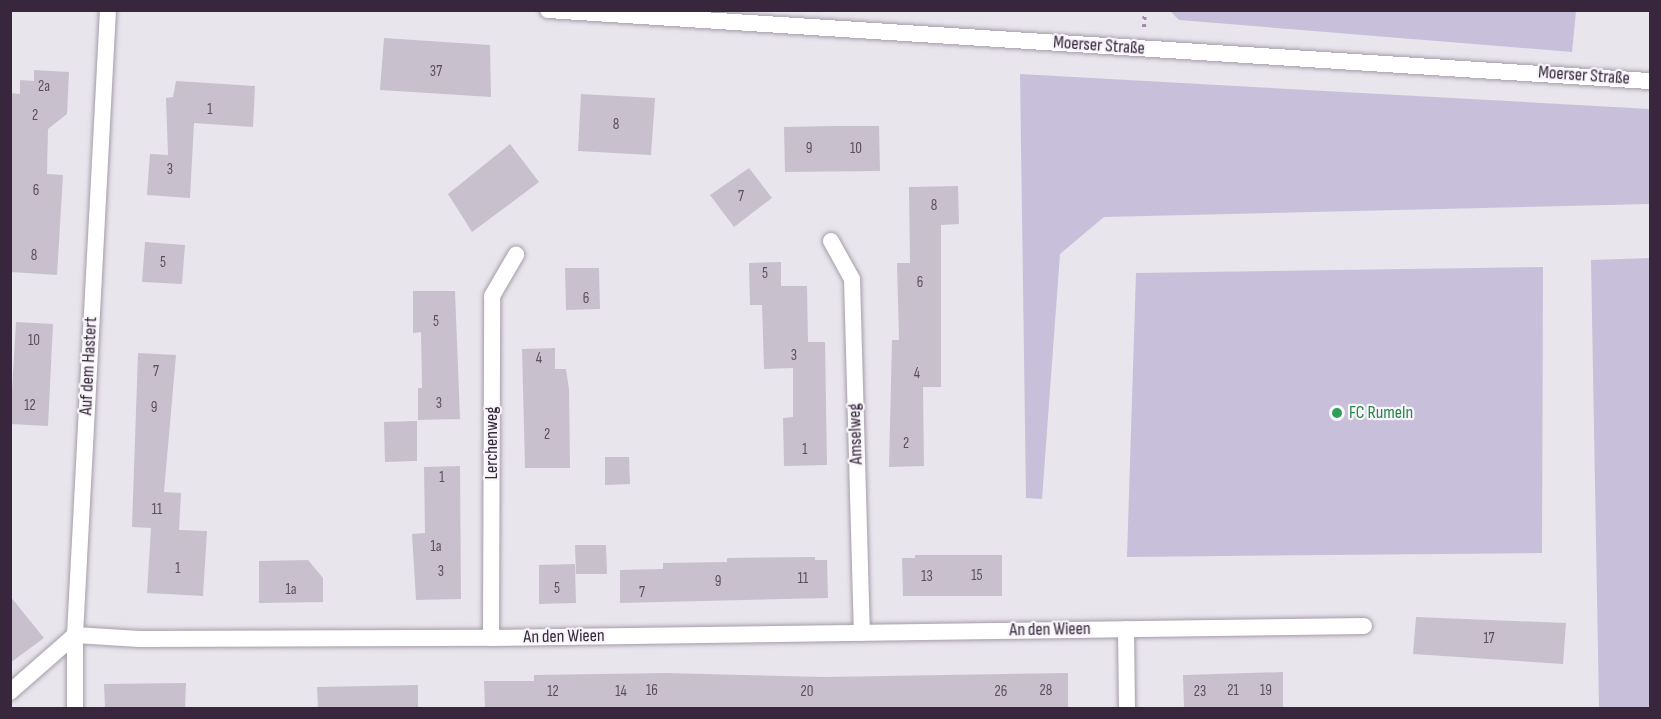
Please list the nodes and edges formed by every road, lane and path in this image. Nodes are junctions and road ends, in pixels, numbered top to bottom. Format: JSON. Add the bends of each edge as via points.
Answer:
{"nodes":[{"id":1,"x":108,"y":10,"type":"edge"},
{"id":2,"x":548,"y":10,"type":"edge"},
{"id":3,"x":1650,"y":81,"type":"edge"},
{"id":4,"x":831,"y":241,"type":"dead end"},
{"id":5,"x":516,"y":255,"type":"dead end"},
{"id":6,"x":1364,"y":626,"type":"dead end"},
{"id":7,"x":1126,"y":629,"type":"junction"},
{"id":8,"x":862,"y":633,"type":"junction"},
{"id":9,"x":75,"y":635,"type":"junction"},
{"id":10,"x":491,"y":638,"type":"junction"},
{"id":11,"x":10,"y":692,"type":"edge"},
{"id":12,"x":75,"y":708,"type":"edge"},
{"id":13,"x":1127,"y":708,"type":"edge"}],
"edges":[{"from":1,"to":9,"type":"street","name":"Auf dem Hastert"},
{"from":2,"to":3,"type":"street","name":"Moerser Straße"},
{"from":4,"to":8,"type":"street","name":"Amselweg","via":[[852,279]]},
{"from":5,"to":10,"type":"street","name":"Lerchenweg","via":[[492,296]]},
{"from":6,"to":7,"type":"street","name":"An den Wieen"},
{"from":7,"to":8,"type":"street","name":"An den Wieen"},
{"from":7,"to":13,"type":"street"},
{"from":8,"to":10,"type":"street","name":"An den Wieen"},
{"from":9,"to":10,"type":"street","name":"An den Wieen","via":[[140,639]]},
{"from":9,"to":11,"type":"street"},
{"from":9,"to":12,"type":"street"}]}
